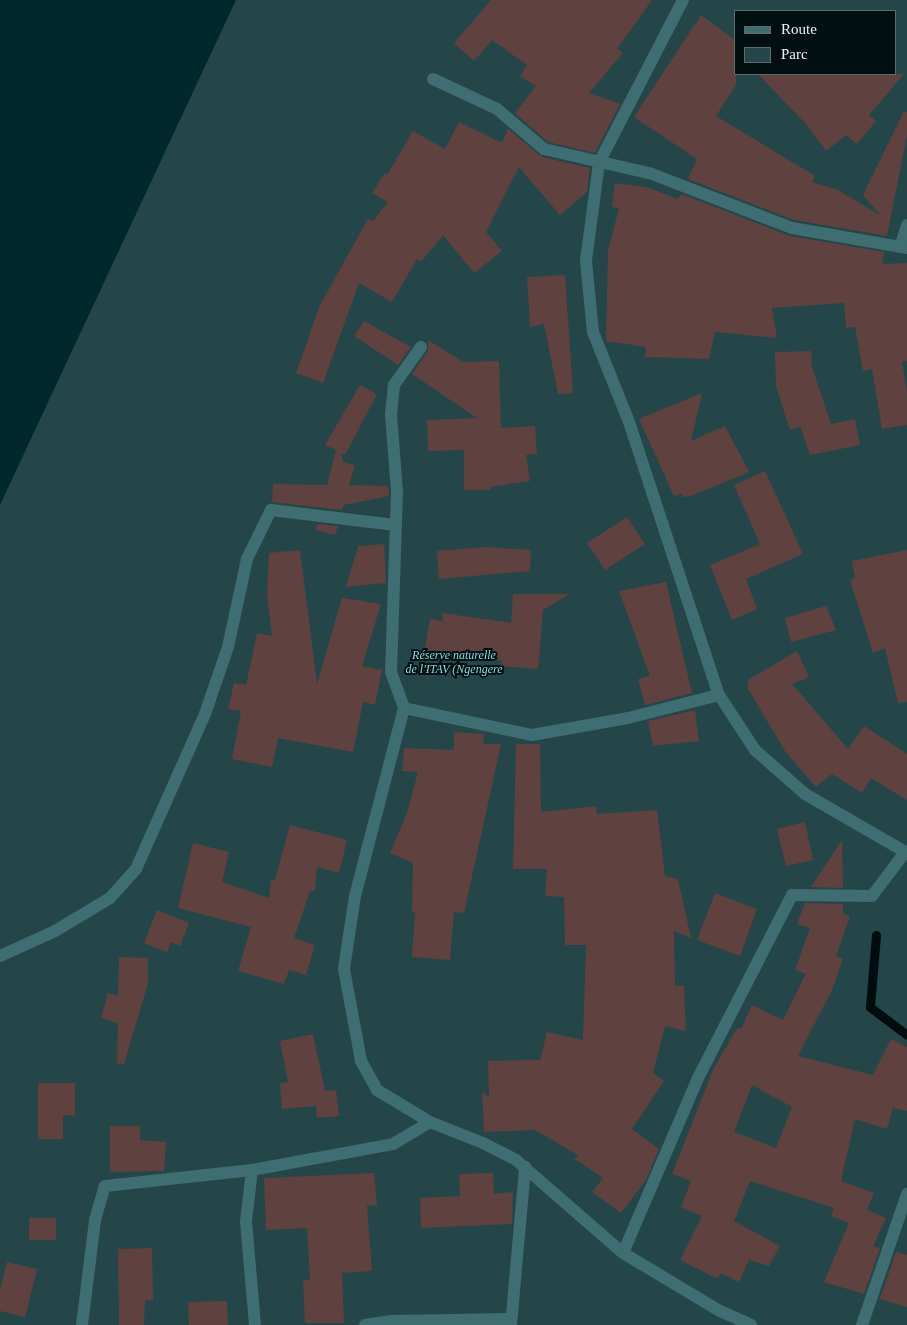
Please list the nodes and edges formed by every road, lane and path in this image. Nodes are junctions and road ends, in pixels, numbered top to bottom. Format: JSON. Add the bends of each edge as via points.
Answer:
{"nodes":[{"id":1,"x":683,"y":0,"type":"edge"},
{"id":2,"x":433,"y":79,"type":"dead end"},
{"id":3,"x":599,"y":163,"type":"junction"},
{"id":4,"x":907,"y":225,"type":"edge"},
{"id":5,"x":903,"y":248,"type":"edge"},
{"id":6,"x":421,"y":347,"type":"dead end"},
{"id":7,"x":395,"y":525,"type":"junction"},
{"id":8,"x":719,"y":695,"type":"junction"},
{"id":9,"x":404,"y":708,"type":"junction"},
{"id":10,"x":906,"y":853,"type":"edge"},
{"id":11,"x":0,"y":956,"type":"edge"},
{"id":12,"x":430,"y":1122,"type":"junction"},
{"id":13,"x":525,"y":1167,"type":"junction"},
{"id":14,"x":252,"y":1170,"type":"junction"},
{"id":15,"x":907,"y":1194,"type":"edge"},
{"id":16,"x":623,"y":1253,"type":"junction"},
{"id":17,"x":511,"y":1322,"type":"edge"},
{"id":18,"x":82,"y":1325,"type":"edge"},
{"id":19,"x":255,"y":1325,"type":"edge"},
{"id":20,"x":365,"y":1325,"type":"edge"},
{"id":21,"x":750,"y":1325,"type":"edge"},
{"id":22,"x":862,"y":1325,"type":"edge"}],
"edges":[{"from":1,"to":3,"type":"street"},
{"from":2,"to":3,"type":"street","via":[[497,108],[544,149]]},
{"from":3,"to":5,"type":"street","via":[[652,174],[792,228]]},
{"from":3,"to":8,"type":"street","via":[[586,261],[593,332],[629,422]]},
{"from":4,"to":5,"type":"street"},
{"from":6,"to":7,"type":"street","via":[[394,384],[391,414],[397,492]]},
{"from":7,"to":9,"type":"street","via":[[391,672]]},
{"from":7,"to":11,"type":"street","via":[[271,510],[247,559],[228,648],[205,714],[136,869],[110,898],[55,930]]},
{"from":8,"to":9,"type":"street","via":[[628,718],[532,735]]},
{"from":8,"to":10,"type":"street","via":[[755,750],[805,794]]},
{"from":9,"to":12,"type":"street","via":[[355,896],[344,969],[361,1061],[377,1090]]},
{"from":10,"to":16,"type":"street","via":[[872,896],[792,895],[698,1078]]},
{"from":12,"to":13,"type":"street","via":[[483,1143]]},
{"from":12,"to":14,"type":"street","via":[[393,1144]]},
{"from":13,"to":16,"type":"street"},
{"from":13,"to":17,"type":"street"},
{"from":14,"to":18,"type":"street","via":[[105,1186],[95,1220]]},
{"from":14,"to":19,"type":"street","via":[[246,1222]]},
{"from":15,"to":22,"type":"street"},
{"from":16,"to":21,"type":"street","via":[[720,1311]]},
{"from":17,"to":20,"type":"street","via":[[391,1321]]}]}
